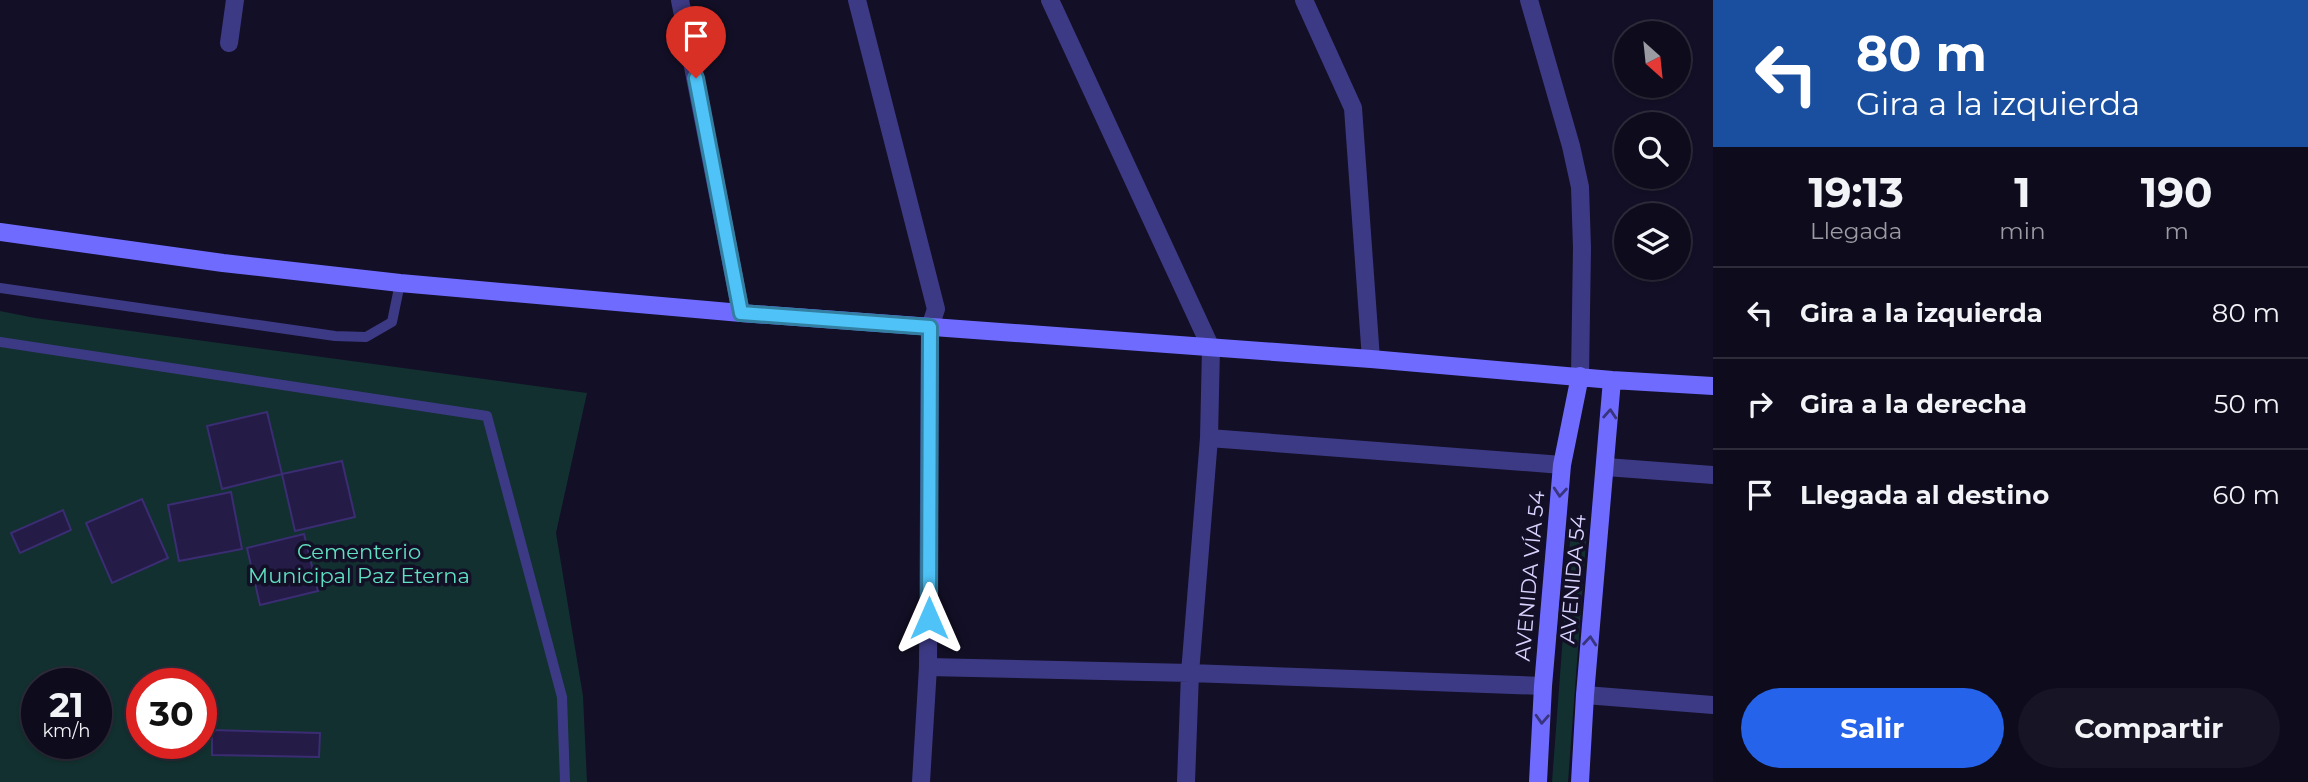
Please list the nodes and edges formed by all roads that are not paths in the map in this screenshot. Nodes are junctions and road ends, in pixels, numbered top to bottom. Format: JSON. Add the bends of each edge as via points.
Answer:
{"nodes":[{"id":1,"x":235,"y":0,"type":"edge"},
{"id":2,"x":680,"y":0,"type":"edge"},
{"id":3,"x":857,"y":0,"type":"edge"},
{"id":4,"x":1050,"y":0,"type":"edge"},
{"id":5,"x":1304,"y":0,"type":"edge"},
{"id":6,"x":1529,"y":0,"type":"edge"},
{"id":7,"x":229,"y":43,"type":"dead end"},
{"id":8,"x":0,"y":232,"type":"edge"},
{"id":9,"x":400,"y":283,"type":"junction"},
{"id":10,"x":0,"y":288,"type":"edge"},
{"id":11,"x":741,"y":313,"type":"junction"},
{"id":12,"x":930,"y":327,"type":"junction"},
{"id":13,"x":0,"y":342,"type":"edge"},
{"id":14,"x":1212,"y":348,"type":"junction"},
{"id":15,"x":1371,"y":359,"type":"junction"},
{"id":16,"x":1580,"y":376,"type":"junction"},
{"id":17,"x":1612,"y":380,"type":"junction"},
{"id":18,"x":1713,"y":386,"type":"edge"},
{"id":19,"x":1209,"y":438,"type":"junction"},
{"id":20,"x":1562,"y":465,"type":"junction"},
{"id":21,"x":1606,"y":467,"type":"junction"},
{"id":22,"x":1713,"y":475,"type":"edge"},
{"id":23,"x":928,"y":667,"type":"junction"},
{"id":24,"x":1190,"y":673,"type":"junction"},
{"id":25,"x":1544,"y":686,"type":"junction"},
{"id":26,"x":1585,"y":695,"type":"junction"},
{"id":27,"x":1713,"y":705,"type":"edge"},
{"id":28,"x":565,"y":782,"type":"edge"},
{"id":29,"x":921,"y":782,"type":"edge"},
{"id":30,"x":1186,"y":782,"type":"edge"},
{"id":31,"x":1538,"y":782,"type":"edge"},
{"id":32,"x":1580,"y":782,"type":"edge"}],
"edges":[{"from":1,"to":7,"type":"street"},
{"from":2,"to":11,"type":"street"},
{"from":3,"to":12,"type":"street","via":[[936,309]]},
{"from":4,"to":14,"type":"street"},
{"from":5,"to":15,"type":"street","via":[[1353,108]]},
{"from":6,"to":16,"type":"street","via":[[1580,187]]},
{"from":8,"to":9,"type":"street"},
{"from":9,"to":10,"type":"lane","via":[[392,322],[366,337]]},
{"from":9,"to":11,"type":"street"},
{"from":11,"to":12,"type":"street"},
{"from":12,"to":14,"type":"street"},
{"from":12,"to":23,"type":"street"},
{"from":13,"to":28,"type":"lane","via":[[487,416],[562,698]]},
{"from":14,"to":15,"type":"street"},
{"from":14,"to":19,"type":"street"},
{"from":15,"to":16,"type":"street"},
{"from":16,"to":17,"type":"street"},
{"from":16,"to":20,"type":"street","name":"AVENIDA VÍA 54"},
{"from":17,"to":18,"type":"street"},
{"from":21,"to":17,"type":"street","name":"AVENIDA 54","one_way":true},
{"from":19,"to":20,"type":"street"},
{"from":19,"to":24,"type":"street"},
{"from":20,"to":25,"type":"street","name":"AVENIDA VÍA 54","one_way":true},
{"from":21,"to":22,"type":"street"},
{"from":26,"to":21,"type":"street","name":"AVENIDA 54","one_way":true},
{"from":23,"to":24,"type":"street"},
{"from":23,"to":29,"type":"street"},
{"from":24,"to":25,"type":"street"},
{"from":24,"to":30,"type":"street"},
{"from":25,"to":31,"type":"street","name":"AVENIDA VÍA 54","one_way":true},
{"from":26,"to":27,"type":"street"},
{"from":26,"to":32,"type":"street","name":"AVENIDA 54"}]}
